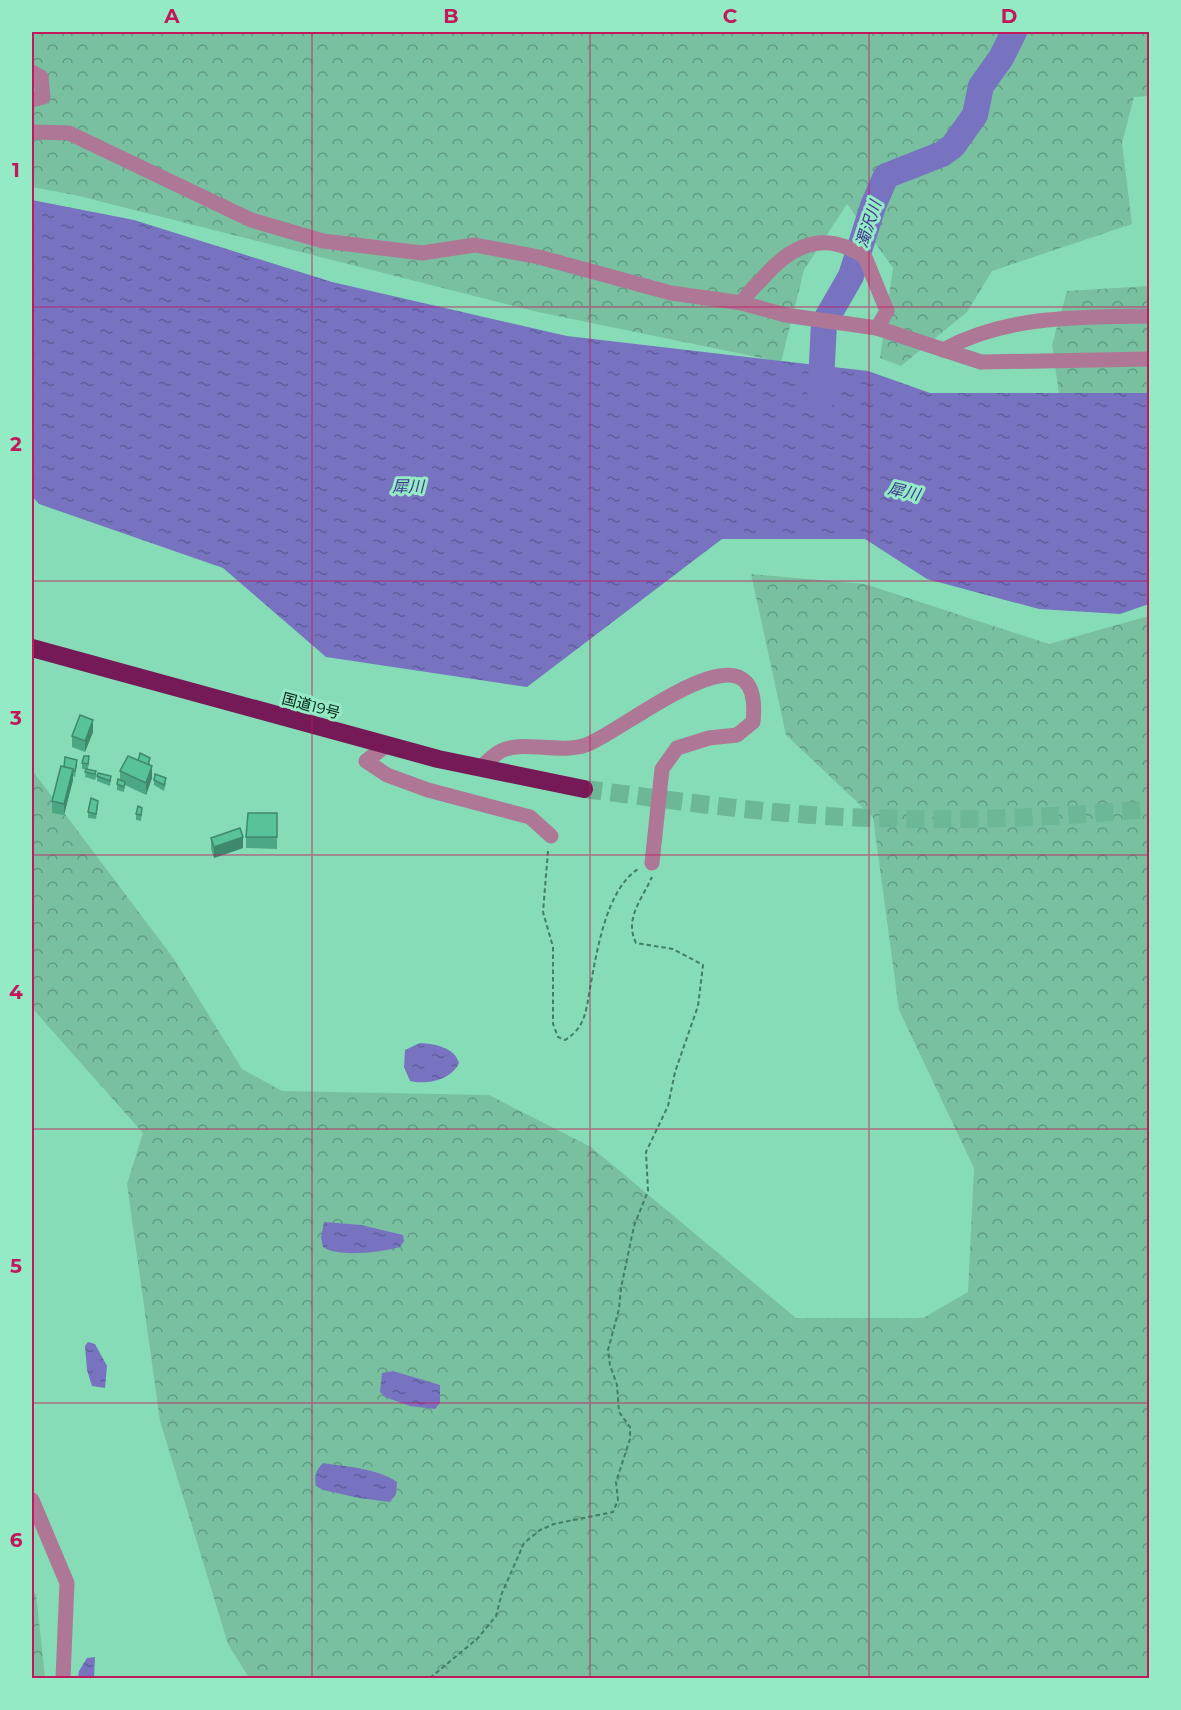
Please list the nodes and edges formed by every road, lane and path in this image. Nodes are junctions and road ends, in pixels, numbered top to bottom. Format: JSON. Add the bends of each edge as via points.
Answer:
{"nodes":[{"id":1,"x":32,"y":72,"type":"edge"},
{"id":2,"x":32,"y":100,"type":"edge"},
{"id":3,"x":32,"y":132,"type":"edge"},
{"id":4,"x":742,"y":303,"type":"junction"},
{"id":5,"x":1149,"y":316,"type":"edge"},
{"id":6,"x":877,"y":328,"type":"junction"},
{"id":7,"x":944,"y":350,"type":"junction"},
{"id":8,"x":1149,"y":359,"type":"edge"},
{"id":9,"x":32,"y":648,"type":"edge"},
{"id":10,"x":387,"y":746,"type":"junction"},
{"id":11,"x":480,"y":768,"type":"junction"},
{"id":12,"x":584,"y":789,"type":"tunnel mouth"},
{"id":13,"x":551,"y":836,"type":"joint"},
{"id":14,"x":652,"y":863,"type":"junction"},
{"id":15,"x":32,"y":1500,"type":"edge"},
{"id":16,"x":63,"y":1678,"type":"edge"},
{"id":17,"x":430,"y":1678,"type":"edge"}],
"edges":[{"from":1,"to":2,"type":"street","via":[[41,77],[44,88],[43,97]]},
{"from":3,"to":4,"type":"street","via":[[69,133],[251,220],[323,241],[422,253],[475,245],[539,257],[671,294]]},
{"from":4,"to":6,"type":"street","via":[[785,315]]},
{"from":4,"to":6,"type":"street","via":[[790,252],[804,245],[838,244],[865,257],[887,311]]},
{"from":5,"to":7,"type":"street","via":[[1061,317],[1025,322],[986,331]]},
{"from":6,"to":7,"type":"street"},
{"from":7,"to":8,"type":"street","via":[[981,362]]},
{"from":9,"to":10,"type":"highway","name":"国道19号"},
{"from":10,"to":11,"type":"highway","name":"国道19号"},
{"from":10,"to":13,"type":"street","via":[[366,761],[387,775],[420,787],[530,817]]},
{"from":11,"to":12,"type":"highway","name":"国道19号"},
{"from":11,"to":14,"type":"street","via":[[502,749],[533,747],[562,751],[584,746],[711,677],[730,673],[743,677],[752,688],[756,704],[749,727],[737,735],[677,748],[662,769]]},
{"from":13,"to":14,"type":"path","via":[[543,912],[553,947],[554,1031],[565,1040],[579,1030],[587,1011],[612,901],[621,882]]},
{"from":14,"to":17,"type":"path","via":[[652,878],[632,916],[630,932],[636,943],[673,949],[703,964],[698,1006],[675,1072],[668,1106],[646,1152],[648,1191],[634,1226],[608,1350],[619,1412],[630,1427],[616,1482],[618,1500],[613,1512],[554,1524],[524,1544],[496,1616],[477,1639]]},
{"from":15,"to":16,"type":"street","via":[[67,1583]]}]}
